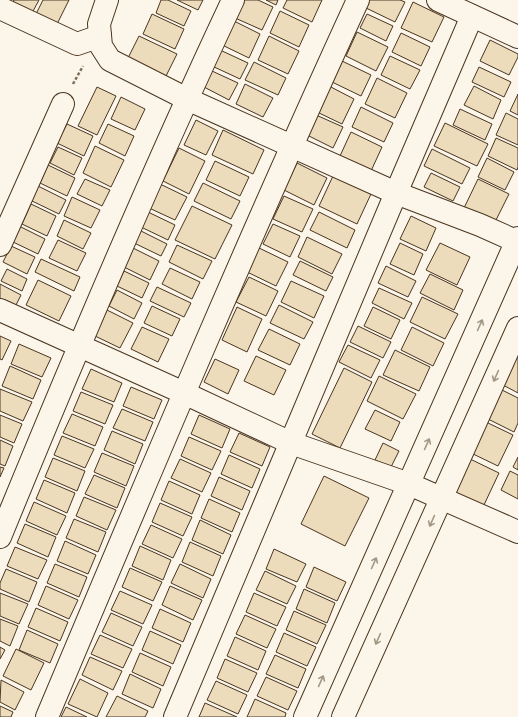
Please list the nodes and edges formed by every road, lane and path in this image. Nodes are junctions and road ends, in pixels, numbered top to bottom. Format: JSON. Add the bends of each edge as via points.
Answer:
{"nodes":[{"id":1,"x":107,"y":0,"type":"edge"},
{"id":2,"x":234,"y":0,"type":"edge"},
{"id":3,"x":358,"y":0,"type":"edge"},
{"id":4,"x":438,"y":0,"type":"edge"},
{"id":5,"x":0,"y":8,"type":"edge"},
{"id":6,"x":472,"y":16,"type":"junction"},
{"id":7,"x":518,"y":37,"type":"edge"},
{"id":8,"x":104,"y":50,"type":"junction"},
{"id":9,"x":186,"y":99,"type":"junction"},
{"id":10,"x":63,"y":104,"type":"joint"},
{"id":11,"x":291,"y":146,"type":"junction"},
{"id":12,"x":396,"y":193,"type":"junction"},
{"id":13,"x":518,"y":241,"type":"edge"},
{"id":14,"x":0,"y":245,"type":"edge"},
{"id":15,"x":0,"y":310,"type":"edge"},
{"id":16,"x":518,"y":328,"type":"edge"},
{"id":17,"x":79,"y":345,"type":"junction"},
{"id":18,"x":184,"y":393,"type":"junction"},
{"id":19,"x":291,"y":443,"type":"junction"},
{"id":20,"x":409,"y":484,"type":"junction"},
{"id":21,"x":442,"y":499,"type":"junction"},
{"id":22,"x":518,"y":532,"type":"edge"},
{"id":23,"x":0,"y":537,"type":"edge"},
{"id":24,"x":48,"y":717,"type":"edge"},
{"id":25,"x":175,"y":717,"type":"edge"},
{"id":26,"x":305,"y":717,"type":"edge"},
{"id":27,"x":343,"y":717,"type":"edge"}],
"edges":[{"from":1,"to":8,"type":"street","via":[[99,24]]},
{"from":2,"to":9,"type":"street"},
{"from":3,"to":11,"type":"street"},
{"from":4,"to":6,"type":"street"},
{"from":5,"to":8,"type":"street","via":[[78,44]]},
{"from":6,"to":7,"type":"street"},
{"from":6,"to":12,"type":"street"},
{"from":8,"to":9,"type":"street"},
{"from":8,"to":10,"type":"path","via":[[84,65]]},
{"from":9,"to":11,"type":"street"},
{"from":9,"to":17,"type":"street"},
{"from":10,"to":14,"type":"street"},
{"from":11,"to":12,"type":"street"},
{"from":11,"to":18,"type":"street"},
{"from":12,"to":13,"type":"street"},
{"from":12,"to":19,"type":"street"},
{"from":20,"to":13,"type":"street","one_way":true},
{"from":15,"to":17,"type":"street"},
{"from":16,"to":21,"type":"street","one_way":true},
{"from":17,"to":18,"type":"street"},
{"from":17,"to":23,"type":"street"},
{"from":18,"to":19,"type":"street"},
{"from":18,"to":24,"type":"street"},
{"from":19,"to":20,"type":"street"},
{"from":19,"to":25,"type":"street"},
{"from":20,"to":21,"type":"street"},
{"from":26,"to":20,"type":"street","one_way":true},
{"from":21,"to":22,"type":"street"},
{"from":21,"to":27,"type":"street","one_way":true}]}
